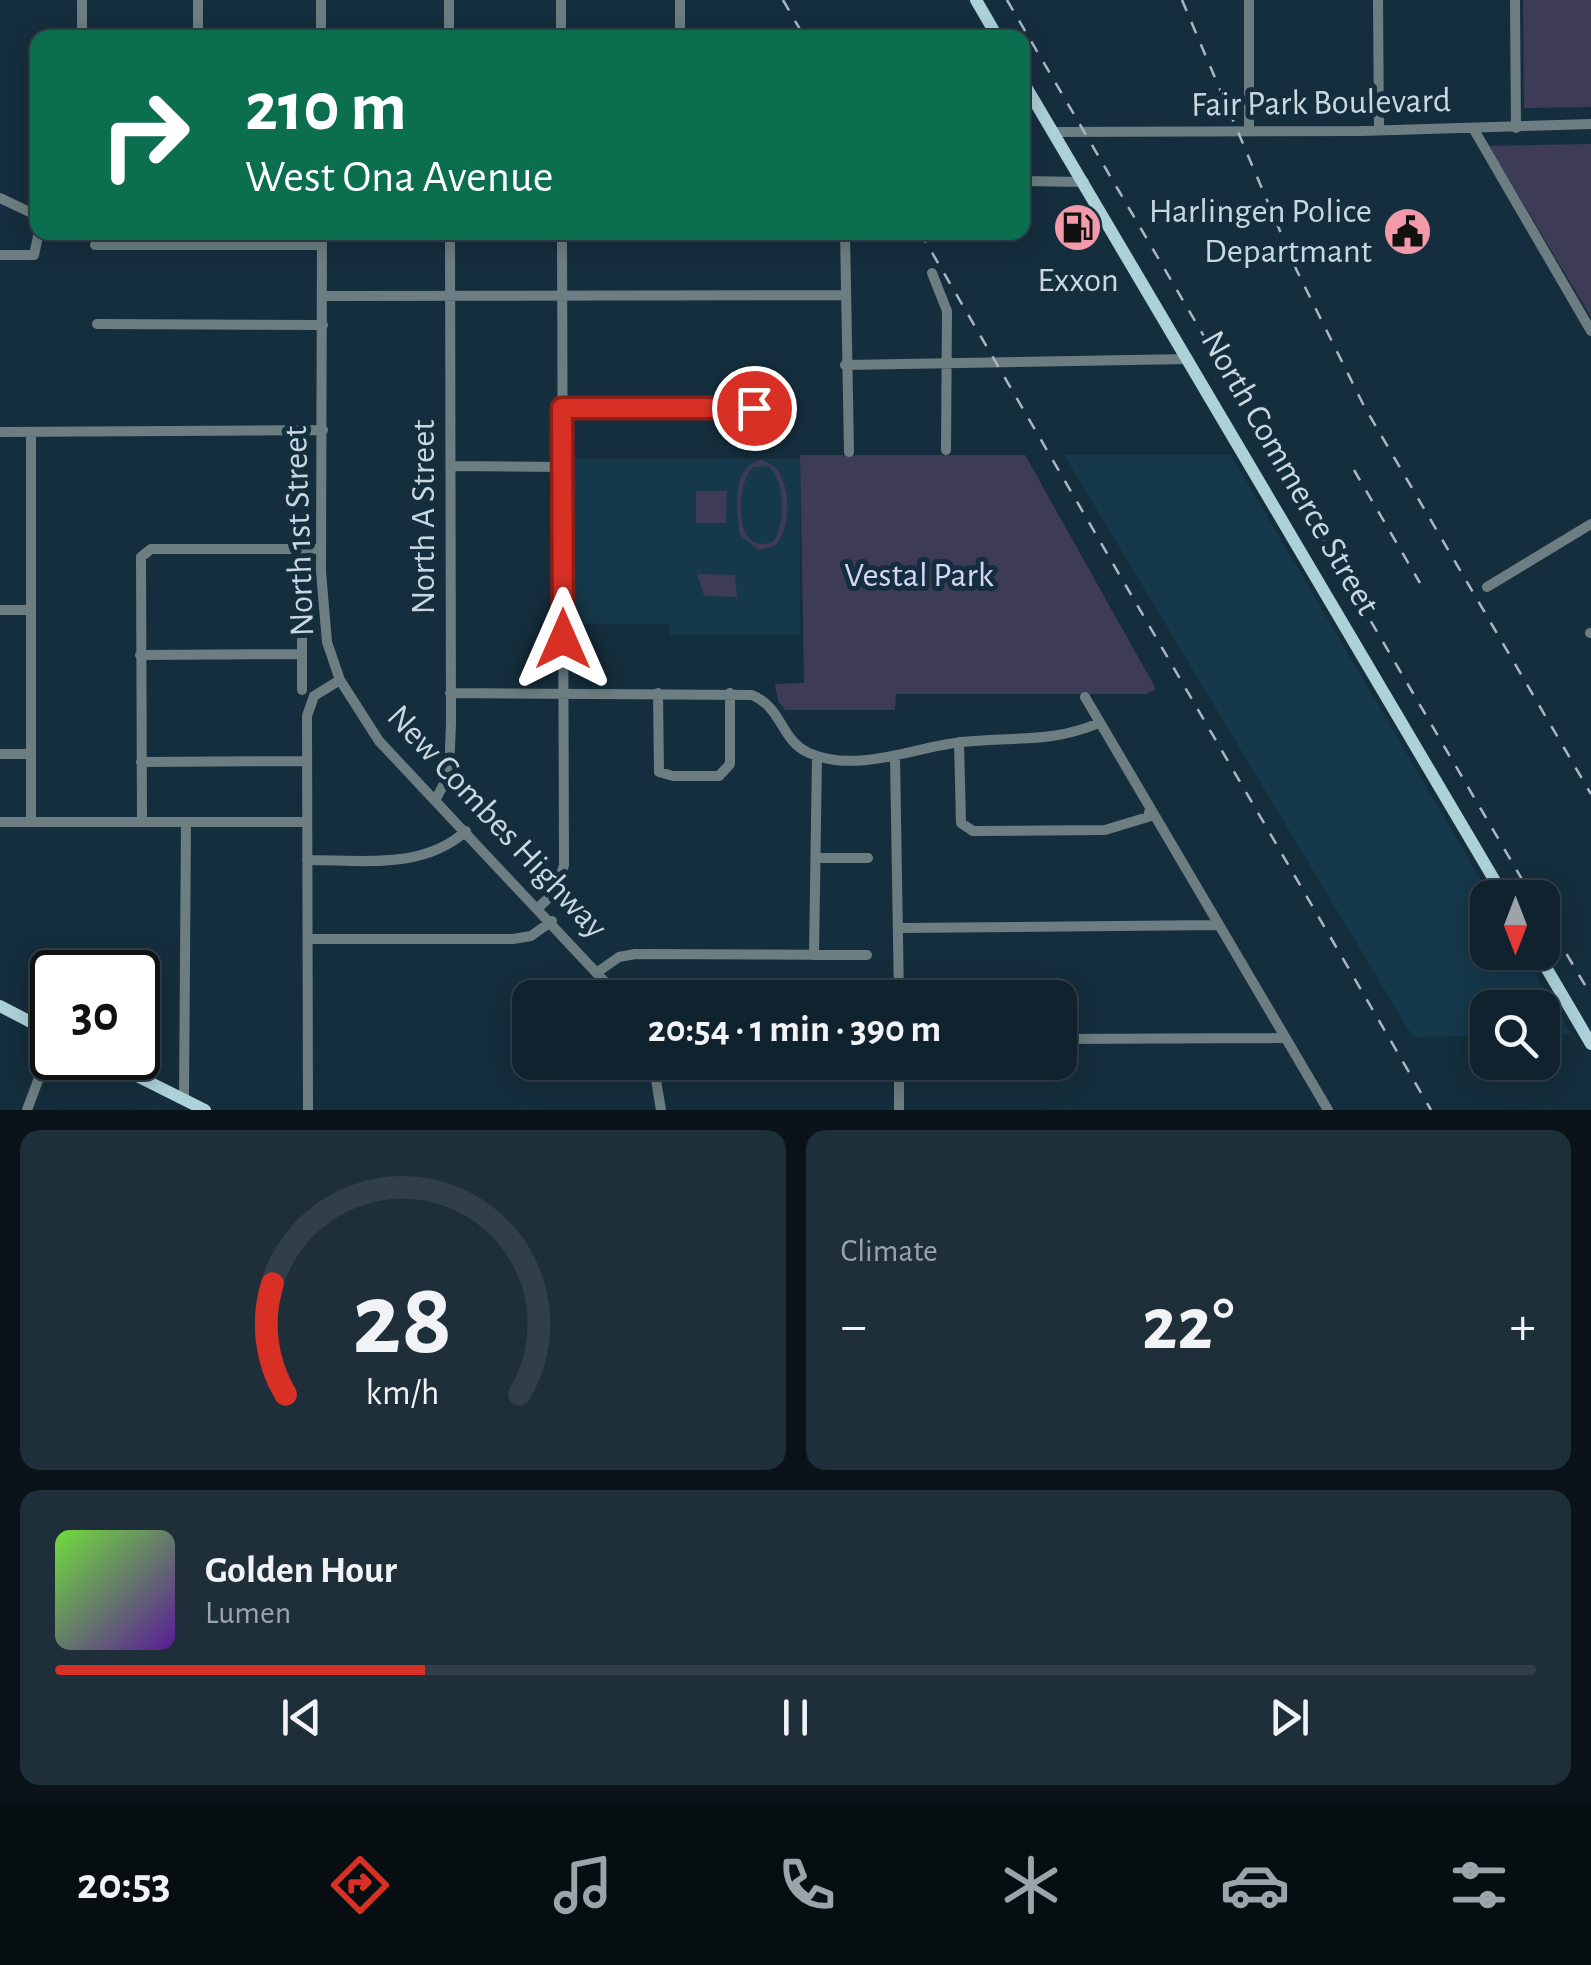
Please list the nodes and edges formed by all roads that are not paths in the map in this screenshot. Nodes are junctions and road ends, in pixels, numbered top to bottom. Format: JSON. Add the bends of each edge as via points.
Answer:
{"nodes":[{"id":1,"x":82,"y":0,"type":"edge"},
{"id":2,"x":198,"y":0,"type":"edge"},
{"id":3,"x":321,"y":0,"type":"edge"},
{"id":4,"x":449,"y":0,"type":"edge"},
{"id":5,"x":561,"y":0,"type":"edge"},
{"id":6,"x":680,"y":0,"type":"edge"},
{"id":7,"x":976,"y":0,"type":"edge"},
{"id":8,"x":1249,"y":0,"type":"edge"},
{"id":9,"x":1378,"y":0,"type":"edge"},
{"id":10,"x":1515,"y":0,"type":"edge"},
{"id":11,"x":82,"y":30,"type":"edge"},
{"id":12,"x":198,"y":30,"type":"edge"},
{"id":13,"x":321,"y":30,"type":"edge"},
{"id":14,"x":449,"y":30,"type":"edge"},
{"id":15,"x":561,"y":30,"type":"edge"},
{"id":16,"x":680,"y":30,"type":"edge"},
{"id":17,"x":993,"y":30,"type":"edge"},
{"id":18,"x":1030,"y":94,"type":"edge"},
{"id":19,"x":1591,"y":124,"type":"edge"},
{"id":20,"x":1474,"y":128,"type":"junction"},
{"id":21,"x":1516,"y":128,"type":"junction"},
{"id":22,"x":1379,"y":130,"type":"junction"},
{"id":23,"x":1249,"y":131,"type":"junction"},
{"id":24,"x":1052,"y":132,"type":"junction"},
{"id":25,"x":1030,"y":182,"type":"edge"},
{"id":26,"x":1084,"y":182,"type":"junction"},
{"id":27,"x":0,"y":198,"type":"edge"},
{"id":28,"x":30,"y":212,"type":"edge"},
{"id":29,"x":37,"y":240,"type":"edge"},
{"id":30,"x":322,"y":240,"type":"edge"},
{"id":31,"x":450,"y":240,"type":"edge"},
{"id":32,"x":562,"y":240,"type":"edge"},
{"id":33,"x":845,"y":240,"type":"edge"},
{"id":34,"x":95,"y":245,"type":"dead end"},
{"id":35,"x":322,"y":245,"type":"junction"},
{"id":36,"x":0,"y":255,"type":"edge"},
{"id":37,"x":932,"y":272,"type":"dead end"},
{"id":38,"x":846,"y":295,"type":"junction"},
{"id":39,"x":323,"y":296,"type":"junction"},
{"id":40,"x":450,"y":296,"type":"junction"},
{"id":41,"x":562,"y":296,"type":"junction"},
{"id":42,"x":96,"y":324,"type":"dead end"},
{"id":43,"x":323,"y":325,"type":"junction"},
{"id":44,"x":1591,"y":331,"type":"edge"},
{"id":45,"x":1188,"y":359,"type":"junction"},
{"id":46,"x":946,"y":364,"type":"junction"},
{"id":47,"x":845,"y":365,"type":"junction"},
{"id":48,"x":562,"y":408,"type":"junction"},
{"id":49,"x":792,"y":408,"type":"dead end"},
{"id":50,"x":323,"y":430,"type":"junction"},
{"id":51,"x":0,"y":432,"type":"edge"},
{"id":52,"x":31,"y":432,"type":"junction"},
{"id":53,"x":946,"y":450,"type":"dead end"},
{"id":54,"x":848,"y":452,"type":"dead end"},
{"id":55,"x":452,"y":466,"type":"junction"},
{"id":56,"x":562,"y":467,"type":"junction"},
{"id":57,"x":1591,"y":524,"type":"edge"},
{"id":58,"x":302,"y":549,"type":"junction"},
{"id":59,"x":321,"y":549,"type":"junction"},
{"id":60,"x":1487,"y":587,"type":"dead end"},
{"id":61,"x":0,"y":610,"type":"edge"},
{"id":62,"x":29,"y":610,"type":"junction"},
{"id":63,"x":302,"y":654,"type":"junction"},
{"id":64,"x":140,"y":655,"type":"junction"},
{"id":65,"x":340,"y":680,"type":"junction"},
{"id":66,"x":302,"y":690,"type":"dead end"},
{"id":67,"x":563,"y":693,"type":"junction"},
{"id":68,"x":658,"y":693,"type":"junction"},
{"id":69,"x":730,"y":693,"type":"junction"},
{"id":70,"x":450,"y":694,"type":"junction"},
{"id":71,"x":1085,"y":698,"type":"dead end"},
{"id":72,"x":1100,"y":722,"type":"junction"},
{"id":73,"x":959,"y":742,"type":"junction"},
{"id":74,"x":0,"y":754,"type":"edge"},
{"id":75,"x":31,"y":754,"type":"junction"},
{"id":76,"x":817,"y":756,"type":"junction"},
{"id":77,"x":896,"y":756,"type":"junction"},
{"id":78,"x":306,"y":761,"type":"junction"},
{"id":79,"x":141,"y":762,"type":"junction"},
{"id":80,"x":436,"y":799,"type":"junction"},
{"id":81,"x":1150,"y":809,"type":"junction"},
{"id":82,"x":0,"y":822,"type":"edge"},
{"id":83,"x":31,"y":822,"type":"junction"},
{"id":84,"x":142,"y":822,"type":"junction"},
{"id":85,"x":186,"y":822,"type":"junction"},
{"id":86,"x":307,"y":822,"type":"junction"},
{"id":87,"x":466,"y":831,"type":"junction"},
{"id":88,"x":817,"y":858,"type":"junction"},
{"id":89,"x":868,"y":858,"type":"dead end"},
{"id":90,"x":307,"y":860,"type":"junction"},
{"id":91,"x":1494,"y":880,"type":"edge"},
{"id":92,"x":538,"y":907,"type":"junction"},
{"id":93,"x":552,"y":921,"type":"junction"},
{"id":94,"x":1218,"y":924,"type":"junction"},
{"id":95,"x":899,"y":928,"type":"junction"},
{"id":96,"x":308,"y":939,"type":"junction"},
{"id":97,"x":814,"y":955,"type":"junction"},
{"id":98,"x":867,"y":955,"type":"dead end"},
{"id":99,"x":1548,"y":970,"type":"edge"},
{"id":100,"x":599,"y":971,"type":"junction"},
{"id":101,"x":606,"y":980,"type":"edge"},
{"id":102,"x":899,"y":980,"type":"edge"},
{"id":103,"x":0,"y":1006,"type":"edge"},
{"id":104,"x":30,"y":1022,"type":"edge"},
{"id":105,"x":1284,"y":1038,"type":"junction"},
{"id":106,"x":1077,"y":1039,"type":"edge"},
{"id":107,"x":1591,"y":1044,"type":"edge"},
{"id":108,"x":38,"y":1080,"type":"edge"},
{"id":109,"x":144,"y":1080,"type":"edge"},
{"id":110,"x":656,"y":1080,"type":"edge"},
{"id":111,"x":899,"y":1080,"type":"edge"},
{"id":112,"x":184,"y":1100,"type":"junction"},
{"id":113,"x":27,"y":1110,"type":"edge"},
{"id":114,"x":205,"y":1110,"type":"edge"},
{"id":115,"x":308,"y":1110,"type":"edge"},
{"id":116,"x":662,"y":1110,"type":"edge"},
{"id":117,"x":899,"y":1110,"type":"edge"},
{"id":118,"x":1328,"y":1110,"type":"edge"}],
"edges":[{"from":1,"to":11,"type":"street"},
{"from":2,"to":12,"type":"street"},
{"from":3,"to":13,"type":"street"},
{"from":4,"to":14,"type":"street"},
{"from":5,"to":15,"type":"street"},
{"from":6,"to":16,"type":"street"},
{"from":7,"to":17,"type":"main road"},
{"from":8,"to":23,"type":"street"},
{"from":9,"to":22,"type":"street"},
{"from":10,"to":21,"type":"street"},
{"from":18,"to":24,"type":"main road","name":"North Commerce Street"},
{"from":19,"to":21,"type":"street","name":"Fair Park Boulevard"},
{"from":20,"to":21,"type":"street","name":"Fair Park Boulevard"},
{"from":20,"to":22,"type":"street","name":"Fair Park Boulevard"},
{"from":20,"to":44,"type":"street"},
{"from":22,"to":23,"type":"street","name":"Fair Park Boulevard"},
{"from":23,"to":24,"type":"street","name":"Fair Park Boulevard"},
{"from":24,"to":26,"type":"main road","name":"North Commerce Street"},
{"from":25,"to":26,"type":"street"},
{"from":26,"to":45,"type":"main road","name":"North Commerce Street"},
{"from":27,"to":28,"type":"street"},
{"from":29,"to":36,"type":"street","via":[[34,255]]},
{"from":30,"to":35,"type":"street","name":"North 1st Street"},
{"from":31,"to":40,"type":"street","name":"North A Street"},
{"from":32,"to":41,"type":"street"},
{"from":33,"to":38,"type":"street"},
{"from":34,"to":35,"type":"street"},
{"from":35,"to":39,"type":"street","name":"North 1st Street"},
{"from":37,"to":46,"type":"street","via":[[947,311]]},
{"from":38,"to":41,"type":"street"},
{"from":38,"to":47,"type":"street"},
{"from":39,"to":40,"type":"street"},
{"from":39,"to":43,"type":"street","name":"North 1st Street"},
{"from":40,"to":41,"type":"street"},
{"from":40,"to":55,"type":"street","name":"North A Street"},
{"from":41,"to":48,"type":"street"},
{"from":42,"to":43,"type":"street"},
{"from":43,"to":50,"type":"street","name":"North 1st Street"},
{"from":45,"to":46,"type":"street"},
{"from":45,"to":91,"type":"main road","name":"North Commerce Street"},
{"from":46,"to":47,"type":"street"},
{"from":46,"to":53,"type":"street"},
{"from":47,"to":54,"type":"street"},
{"from":48,"to":49,"type":"street"},
{"from":48,"to":56,"type":"street"},
{"from":50,"to":52,"type":"street"},
{"from":50,"to":59,"type":"street","name":"North 1st Street"},
{"from":51,"to":52,"type":"street"},
{"from":52,"to":62,"type":"street"},
{"from":55,"to":56,"type":"street"},
{"from":55,"to":70,"type":"street","name":"North A Street"},
{"from":56,"to":67,"type":"street"},
{"from":57,"to":60,"type":"street"},
{"from":58,"to":59,"type":"street"},
{"from":58,"to":63,"type":"street"},
{"from":58,"to":64,"type":"street","via":[[146,550]]},
{"from":59,"to":65,"type":"street","name":"North 1st Street","via":[[327,642]]},
{"from":61,"to":62,"type":"street"},
{"from":62,"to":75,"type":"street"},
{"from":63,"to":64,"type":"street"},
{"from":63,"to":66,"type":"street"},
{"from":64,"to":79,"type":"street"},
{"from":65,"to":78,"type":"street","name":"North 1st Street","via":[[309,704]]},
{"from":65,"to":80,"type":"street","name":"New Combes Highway","via":[[371,731]]},
{"from":67,"to":68,"type":"street"},
{"from":67,"to":70,"type":"street"},
{"from":67,"to":92,"type":"street","via":[[564,865],[556,891]]},
{"from":68,"to":69,"type":"street"},
{"from":68,"to":69,"type":"street","via":[[659,772],[686,777],[719,776],[730,764]]},
{"from":69,"to":76,"type":"street","via":[[766,700],[787,736]]},
{"from":70,"to":80,"type":"street","name":"North A Street","via":[[449,774]]},
{"from":71,"to":72,"type":"street"},
{"from":72,"to":73,"type":"street","via":[[1054,739]]},
{"from":72,"to":81,"type":"street"},
{"from":73,"to":77,"type":"street"},
{"from":73,"to":81,"type":"street","via":[[962,823],[973,831],[1117,829],[1148,817]]},
{"from":74,"to":75,"type":"street"},
{"from":75,"to":83,"type":"street"},
{"from":76,"to":77,"type":"street"},
{"from":76,"to":88,"type":"street"},
{"from":77,"to":95,"type":"street"},
{"from":78,"to":79,"type":"street"},
{"from":78,"to":86,"type":"street","name":"North 1st Street"},
{"from":79,"to":84,"type":"street"},
{"from":80,"to":87,"type":"street","name":"New Combes Highway"},
{"from":81,"to":94,"type":"street"},
{"from":82,"to":83,"type":"street"},
{"from":83,"to":84,"type":"street"},
{"from":84,"to":85,"type":"street"},
{"from":85,"to":86,"type":"street"},
{"from":85,"to":112,"type":"street"},
{"from":86,"to":90,"type":"street","name":"North 1st Street"},
{"from":87,"to":90,"type":"street","via":[[438,852],[406,860]]},
{"from":87,"to":92,"type":"street","name":"New Combes Highway"},
{"from":88,"to":89,"type":"street"},
{"from":88,"to":97,"type":"street"},
{"from":90,"to":96,"type":"street","name":"North 1st Street"},
{"from":92,"to":93,"type":"street","name":"New Combes Highway"},
{"from":93,"to":96,"type":"street","via":[[532,936],[513,939]]},
{"from":93,"to":100,"type":"street","name":"New Combes Highway"},
{"from":94,"to":95,"type":"street"},
{"from":94,"to":105,"type":"street"},
{"from":95,"to":102,"type":"street"},
{"from":96,"to":115,"type":"street","name":"North 1st Street"},
{"from":97,"to":98,"type":"street"},
{"from":97,"to":100,"type":"street","via":[[635,954]]},
{"from":99,"to":107,"type":"main road"},
{"from":100,"to":101,"type":"street","name":"New Combes Highway"},
{"from":103,"to":104,"type":"main road"},
{"from":105,"to":106,"type":"street"},
{"from":105,"to":118,"type":"street"},
{"from":108,"to":113,"type":"street"},
{"from":109,"to":112,"type":"main road"},
{"from":110,"to":116,"type":"street"},
{"from":111,"to":117,"type":"street"},
{"from":112,"to":114,"type":"main road"}]}
